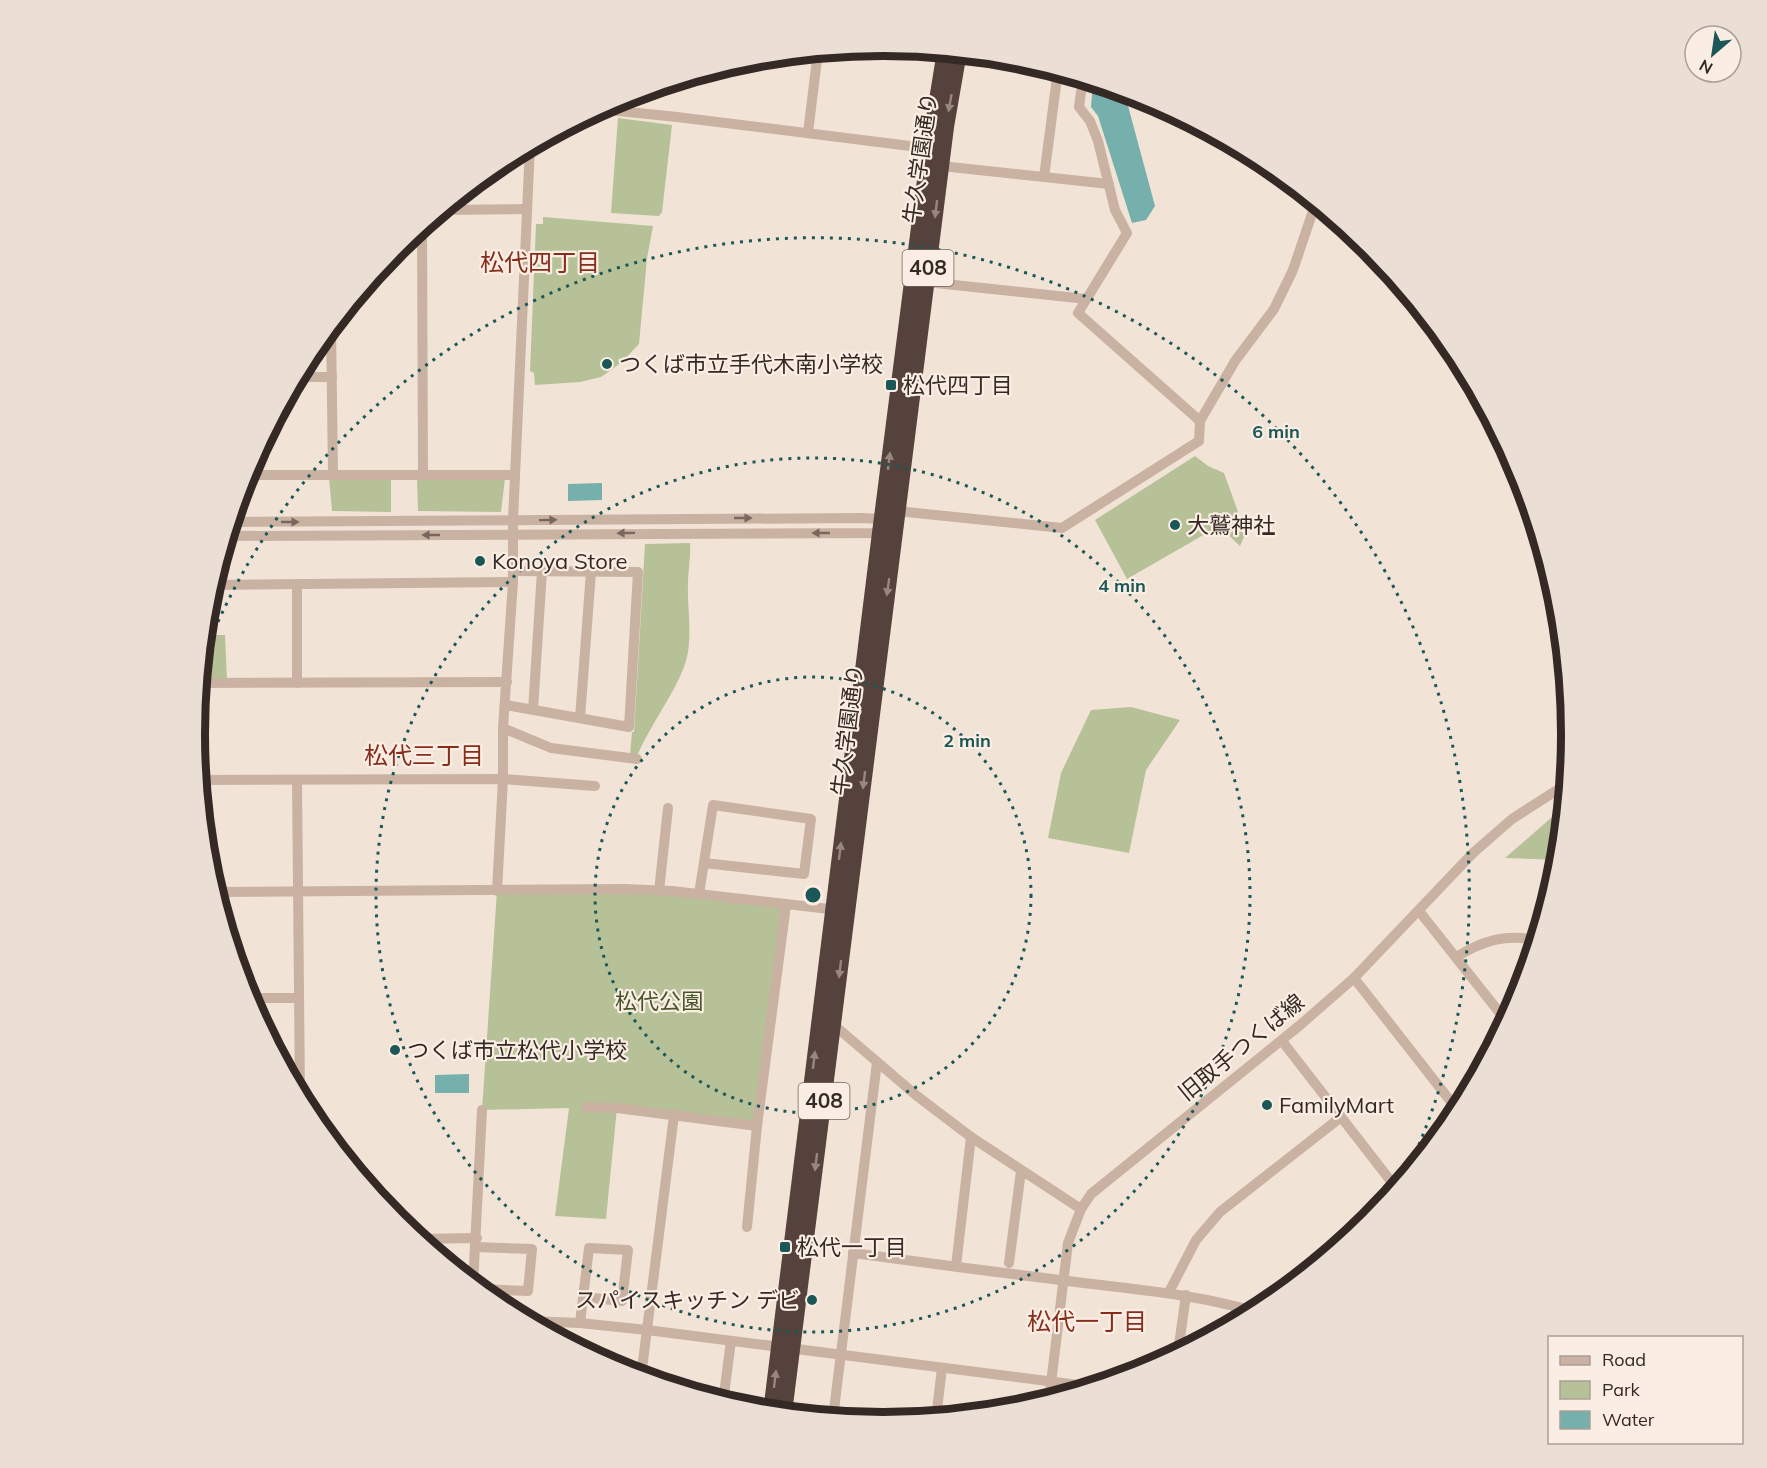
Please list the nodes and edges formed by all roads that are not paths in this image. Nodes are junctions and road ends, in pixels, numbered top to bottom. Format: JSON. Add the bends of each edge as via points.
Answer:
{"nodes":[{"id":1,"x":944,"y":58,"type":"edge"},
{"id":2,"x":817,"y":59,"type":"edge"},
{"id":3,"x":957,"y":60,"type":"edge"},
{"id":4,"x":1057,"y":79,"type":"edge"},
{"id":5,"x":1082,"y":86,"type":"edge"},
{"id":6,"x":615,"y":111,"type":"edge"},
{"id":7,"x":808,"y":133,"type":"junction"},
{"id":8,"x":529,"y":155,"type":"edge"},
{"id":9,"x":938,"y":155,"type":"junction"},
{"id":10,"x":1044,"y":177,"type":"junction"},
{"id":11,"x":1109,"y":184,"type":"junction"},
{"id":12,"x":526,"y":209,"type":"junction"},
{"id":13,"x":453,"y":210,"type":"edge"},
{"id":14,"x":1313,"y":210,"type":"edge"},
{"id":15,"x":422,"y":237,"type":"edge"},
{"id":16,"x":926,"y":282,"type":"junction"},
{"id":17,"x":1086,"y":299,"type":"junction"},
{"id":18,"x":331,"y":340,"type":"edge"},
{"id":19,"x":307,"y":377,"type":"edge"},
{"id":20,"x":332,"y":377,"type":"junction"},
{"id":21,"x":1200,"y":421,"type":"junction"},
{"id":22,"x":257,"y":475,"type":"edge"},
{"id":23,"x":333,"y":475,"type":"junction"},
{"id":24,"x":423,"y":475,"type":"junction"},
{"id":25,"x":515,"y":475,"type":"junction"},
{"id":26,"x":513,"y":520,"type":"junction"},
{"id":27,"x":239,"y":522,"type":"edge"},
{"id":28,"x":888,"y":523,"type":"junction"},
{"id":29,"x":513,"y":535,"type":"junction"},
{"id":30,"x":235,"y":536,"type":"edge"},
{"id":31,"x":542,"y":571,"type":"junction"},
{"id":32,"x":591,"y":572,"type":"junction"},
{"id":33,"x":513,"y":577,"type":"junction"},
{"id":34,"x":222,"y":585,"type":"edge"},
{"id":35,"x":297,"y":585,"type":"junction"},
{"id":36,"x":507,"y":682,"type":"junction"},
{"id":37,"x":207,"y":683,"type":"edge"},
{"id":38,"x":297,"y":683,"type":"junction"},
{"id":39,"x":506,"y":705,"type":"junction"},
{"id":40,"x":533,"y":710,"type":"junction"},
{"id":41,"x":580,"y":718,"type":"junction"},
{"id":42,"x":503,"y":728,"type":"junction"},
{"id":43,"x":637,"y":759,"type":"dead end"},
{"id":44,"x":503,"y":779,"type":"junction"},
{"id":45,"x":206,"y":780,"type":"edge"},
{"id":46,"x":297,"y":780,"type":"junction"},
{"id":47,"x":595,"y":786,"type":"dead end"},
{"id":48,"x":1560,"y":788,"type":"edge"},
{"id":49,"x":668,"y":808,"type":"dead end"},
{"id":50,"x":704,"y":863,"type":"junction"},
{"id":51,"x":497,"y":891,"type":"junction"},
{"id":52,"x":659,"y":891,"type":"junction"},
{"id":53,"x":224,"y":892,"type":"edge"},
{"id":54,"x":298,"y":892,"type":"junction"},
{"id":55,"x":699,"y":894,"type":"junction"},
{"id":56,"x":786,"y":905,"type":"junction"},
{"id":57,"x":840,"y":910,"type":"junction"},
{"id":58,"x":1419,"y":911,"type":"junction"},
{"id":59,"x":1530,"y":939,"type":"edge"},
{"id":60,"x":1456,"y":957,"type":"junction"},
{"id":61,"x":1354,"y":978,"type":"junction"},
{"id":62,"x":259,"y":998,"type":"edge"},
{"id":63,"x":298,"y":998,"type":"junction"},
{"id":64,"x":1501,"y":1014,"type":"edge"},
{"id":65,"x":834,"y":1025,"type":"junction"},
{"id":66,"x":1282,"y":1041,"type":"junction"},
{"id":67,"x":877,"y":1062,"type":"junction"},
{"id":68,"x":300,"y":1079,"type":"edge"},
{"id":69,"x":1452,"y":1104,"type":"edge"},
{"id":70,"x":586,"y":1107,"type":"dead end"},
{"id":71,"x":482,"y":1110,"type":"dead end"},
{"id":72,"x":674,"y":1115,"type":"junction"},
{"id":73,"x":1341,"y":1117,"type":"junction"},
{"id":74,"x":757,"y":1126,"type":"junction"},
{"id":75,"x":971,"y":1137,"type":"junction"},
{"id":76,"x":1021,"y":1171,"type":"junction"},
{"id":77,"x":1392,"y":1183,"type":"edge"},
{"id":78,"x":1081,"y":1209,"type":"junction"},
{"id":79,"x":747,"y":1227,"type":"dead end"},
{"id":80,"x":432,"y":1240,"type":"edge"},
{"id":81,"x":476,"y":1243,"type":"junction"},
{"id":82,"x":853,"y":1253,"type":"junction"},
{"id":83,"x":1010,"y":1263,"type":"dead end"},
{"id":84,"x":956,"y":1266,"type":"junction"},
{"id":85,"x":474,"y":1275,"type":"edge"},
{"id":86,"x":1064,"y":1280,"type":"junction"},
{"id":87,"x":495,"y":1290,"type":"edge"},
{"id":88,"x":1170,"y":1292,"type":"junction"},
{"id":89,"x":1186,"y":1295,"type":"junction"},
{"id":90,"x":584,"y":1297,"type":"junction"},
{"id":91,"x":1243,"y":1309,"type":"edge"},
{"id":92,"x":580,"y":1323,"type":"junction"},
{"id":93,"x":551,"y":1326,"type":"edge"},
{"id":94,"x":647,"y":1330,"type":"junction"},
{"id":95,"x":731,"y":1341,"type":"junction"},
{"id":96,"x":1179,"y":1345,"type":"edge"},
{"id":97,"x":786,"y":1348,"type":"junction"},
{"id":98,"x":841,"y":1354,"type":"junction"},
{"id":99,"x":642,"y":1368,"type":"edge"},
{"id":100,"x":942,"y":1368,"type":"junction"},
{"id":101,"x":1051,"y":1382,"type":"junction"},
{"id":102,"x":1074,"y":1385,"type":"edge"},
{"id":103,"x":1050,"y":1391,"type":"edge"},
{"id":104,"x":724,"y":1393,"type":"edge"},
{"id":105,"x":773,"y":1403,"type":"edge"},
{"id":106,"x":784,"y":1405,"type":"edge"},
{"id":107,"x":937,"y":1410,"type":"edge"},
{"id":108,"x":834,"y":1411,"type":"edge"}],
"edges":[{"from":1,"to":9,"type":"highway","name":"牛久学園通り","number":"408"},
{"from":2,"to":7,"type":"street"},
{"from":3,"to":9,"type":"highway","name":"牛久学園通り","number":"408","one_way":true},
{"from":4,"to":10,"type":"street"},
{"from":5,"to":11,"type":"street","via":[[1079,107],[1098,141]]},
{"from":6,"to":7,"type":"street"},
{"from":7,"to":9,"type":"street"},
{"from":8,"to":12,"type":"street"},
{"from":9,"to":10,"type":"street"},
{"from":9,"to":16,"type":"highway","name":"牛久学園通り","number":"408","one_way":true},
{"from":28,"to":9,"type":"highway","name":"牛久学園通り","number":"408","one_way":true},
{"from":10,"to":11,"type":"street"},
{"from":11,"to":17,"type":"street","via":[[1115,210],[1127,233]]},
{"from":12,"to":13,"type":"street"},
{"from":12,"to":25,"type":"street"},
{"from":14,"to":21,"type":"street","via":[[1293,270],[1274,309],[1235,361]]},
{"from":15,"to":24,"type":"street"},
{"from":16,"to":17,"type":"street"},
{"from":16,"to":28,"type":"highway","name":"牛久学園通り","number":"408"},
{"from":17,"to":21,"type":"street","via":[[1078,314]]},
{"from":18,"to":20,"type":"street"},
{"from":19,"to":20,"type":"street"},
{"from":20,"to":23,"type":"street"},
{"from":21,"to":28,"type":"street","via":[[1199,441],[1062,528]]},
{"from":22,"to":23,"type":"street"},
{"from":23,"to":24,"type":"street"},
{"from":24,"to":25,"type":"street"},
{"from":25,"to":26,"type":"street"},
{"from":27,"to":26,"type":"street","one_way":true},
{"from":26,"to":28,"type":"street","one_way":true},
{"from":26,"to":29,"type":"street"},
{"from":28,"to":29,"type":"street","one_way":true},
{"from":28,"to":57,"type":"highway","name":"牛久学園通り","number":"408"},
{"from":29,"to":30,"type":"street","one_way":true},
{"from":29,"to":33,"type":"street"},
{"from":31,"to":32,"type":"street"},
{"from":31,"to":33,"type":"street"},
{"from":31,"to":40,"type":"street"},
{"from":32,"to":41,"type":"street"},
{"from":32,"to":41,"type":"street","via":[[638,572],[629,727]]},
{"from":33,"to":35,"type":"street"},
{"from":33,"to":36,"type":"street"},
{"from":34,"to":35,"type":"street"},
{"from":35,"to":38,"type":"street"},
{"from":36,"to":38,"type":"street"},
{"from":36,"to":39,"type":"street"},
{"from":37,"to":38,"type":"street"},
{"from":39,"to":40,"type":"street"},
{"from":39,"to":42,"type":"street"},
{"from":40,"to":41,"type":"street"},
{"from":42,"to":43,"type":"street","via":[[551,748]]},
{"from":42,"to":44,"type":"street"},
{"from":44,"to":46,"type":"street"},
{"from":44,"to":47,"type":"street"},
{"from":44,"to":51,"type":"street"},
{"from":45,"to":46,"type":"street"},
{"from":46,"to":54,"type":"street"},
{"from":48,"to":58,"type":"street","name":"旧取手つくば線","via":[[1512,819],[1473,853]]},
{"from":49,"to":52,"type":"street"},
{"from":50,"to":50,"type":"street","via":[[713,805],[811,819],[804,874]]},
{"from":50,"to":55,"type":"street"},
{"from":51,"to":52,"type":"street"},
{"from":51,"to":54,"type":"street"},
{"from":52,"to":55,"type":"street"},
{"from":53,"to":54,"type":"street"},
{"from":54,"to":63,"type":"street"},
{"from":55,"to":56,"type":"street"},
{"from":56,"to":57,"type":"street"},
{"from":56,"to":74,"type":"street"},
{"from":57,"to":65,"type":"highway","name":"牛久学園通り","number":"408","one_way":true},
{"from":97,"to":57,"type":"highway","name":"牛久学園通り","number":"408","one_way":true},
{"from":58,"to":60,"type":"street"},
{"from":58,"to":61,"type":"street","name":"旧取手つくば線"},
{"from":59,"to":60,"type":"street","via":[[1498,938]]},
{"from":60,"to":64,"type":"street"},
{"from":61,"to":66,"type":"street","name":"旧取手つくば線"},
{"from":61,"to":69,"type":"street"},
{"from":62,"to":63,"type":"street"},
{"from":63,"to":68,"type":"street"},
{"from":65,"to":67,"type":"street"},
{"from":65,"to":97,"type":"highway","name":"牛久学園通り","number":"408","one_way":true},
{"from":66,"to":73,"type":"street"},
{"from":66,"to":78,"type":"street","name":"旧取手つくば線","via":[[1096,1188]]},
{"from":67,"to":75,"type":"street"},
{"from":67,"to":82,"type":"street"},
{"from":70,"to":72,"type":"street"},
{"from":71,"to":81,"type":"street"},
{"from":72,"to":74,"type":"street"},
{"from":72,"to":94,"type":"street"},
{"from":73,"to":77,"type":"street"},
{"from":73,"to":88,"type":"street","via":[[1220,1212],[1187,1253]]},
{"from":74,"to":79,"type":"street"},
{"from":75,"to":76,"type":"street"},
{"from":75,"to":84,"type":"street"},
{"from":76,"to":78,"type":"street"},
{"from":76,"to":83,"type":"street"},
{"from":78,"to":86,"type":"street","name":"旧取手つくば線","via":[[1068,1243]]},
{"from":80,"to":81,"type":"street"},
{"from":81,"to":85,"type":"street"},
{"from":81,"to":87,"type":"street","via":[[532,1249],[528,1291]]},
{"from":82,"to":84,"type":"street"},
{"from":82,"to":98,"type":"street"},
{"from":84,"to":86,"type":"street"},
{"from":86,"to":88,"type":"street"},
{"from":86,"to":101,"type":"street","name":"旧取手つくば線"},
{"from":88,"to":89,"type":"street"},
{"from":89,"to":91,"type":"street"},
{"from":89,"to":96,"type":"street"},
{"from":90,"to":90,"type":"street","via":[[589,1248],[628,1250],[622,1300]]},
{"from":90,"to":92,"type":"street"},
{"from":92,"to":93,"type":"street"},
{"from":92,"to":94,"type":"street"},
{"from":94,"to":95,"type":"street"},
{"from":94,"to":99,"type":"street"},
{"from":95,"to":97,"type":"street"},
{"from":95,"to":104,"type":"street"},
{"from":97,"to":98,"type":"street"},
{"from":105,"to":97,"type":"highway","name":"牛久学園通り","number":"408","one_way":true},
{"from":97,"to":106,"type":"highway","name":"牛久学園通り","number":"408"},
{"from":98,"to":100,"type":"street"},
{"from":98,"to":108,"type":"street"},
{"from":100,"to":101,"type":"street"},
{"from":100,"to":107,"type":"street"},
{"from":101,"to":102,"type":"street"},
{"from":101,"to":103,"type":"street","name":"旧取手つくば線"}]}
